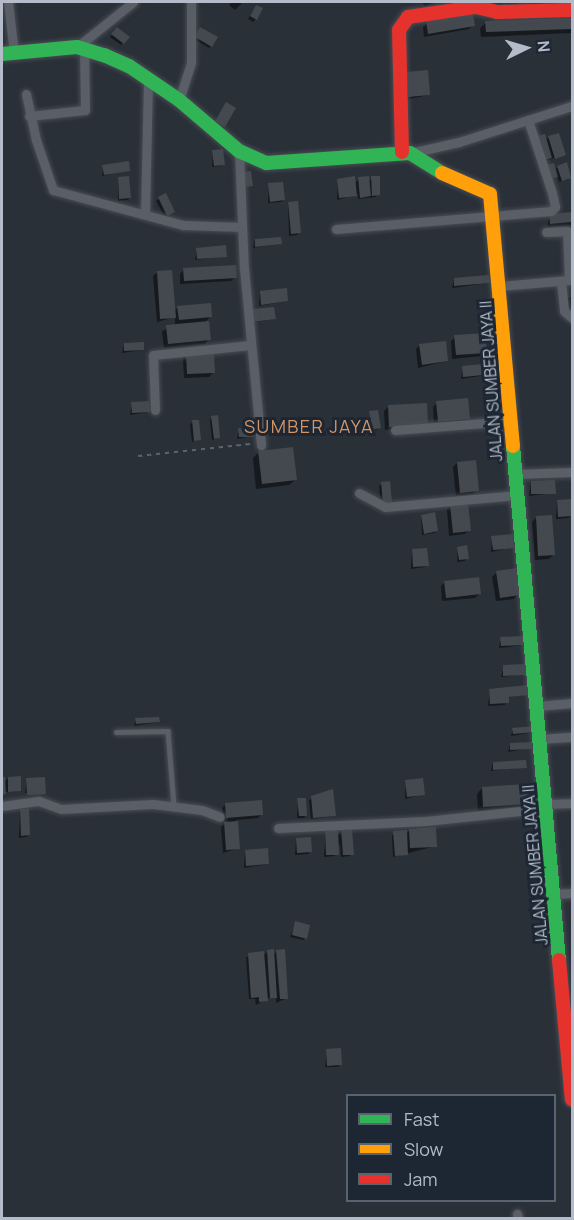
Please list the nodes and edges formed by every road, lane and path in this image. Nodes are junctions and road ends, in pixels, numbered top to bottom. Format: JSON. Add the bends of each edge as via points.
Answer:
{"nodes":[{"id":1,"x":8,"y":2,"type":"edge"},
{"id":2,"x":133,"y":2,"type":"edge"},
{"id":3,"x":191,"y":2,"type":"edge"},
{"id":4,"x":444,"y":6,"type":"edge"},
{"id":5,"x":486,"y":6,"type":"edge"},
{"id":6,"x":527,"y":6,"type":"edge"},
{"id":7,"x":570,"y":7,"type":"edge"},
{"id":8,"x":80,"y":48,"type":"junction"},
{"id":9,"x":8,"y":53,"type":"edge"},
{"id":10,"x":148,"y":80,"type":"junction"},
{"id":11,"x":26,"y":94,"type":"dead end"},
{"id":12,"x":179,"y":100,"type":"junction"},
{"id":13,"x":573,"y":106,"type":"edge"},
{"id":14,"x":29,"y":116,"type":"junction"},
{"id":15,"x":528,"y":120,"type":"junction"},
{"id":16,"x":239,"y":151,"type":"junction"},
{"id":17,"x":406,"y":153,"type":"junction"},
{"id":18,"x":145,"y":214,"type":"junction"},
{"id":19,"x":495,"y":219,"type":"junction"},
{"id":20,"x":242,"y":227,"type":"junction"},
{"id":21,"x":336,"y":228,"type":"dead end"},
{"id":22,"x":570,"y":231,"type":"edge"},
{"id":23,"x":546,"y":232,"type":"dead end"},
{"id":24,"x":561,"y":281,"type":"junction"},
{"id":25,"x":500,"y":286,"type":"junction"},
{"id":26,"x":573,"y":318,"type":"edge"},
{"id":27,"x":250,"y":345,"type":"junction"},
{"id":28,"x":155,"y":410,"type":"dead end"},
{"id":29,"x":510,"y":421,"type":"junction"},
{"id":30,"x":395,"y":430,"type":"dead end"},
{"id":31,"x":261,"y":443,"type":"joint"},
{"id":32,"x":138,"y":456,"type":"dead end"},
{"id":33,"x":573,"y":472,"type":"edge"},
{"id":34,"x":515,"y":474,"type":"junction"},
{"id":35,"x":358,"y":493,"type":"dead end"},
{"id":36,"x":517,"y":495,"type":"junction"},
{"id":37,"x":573,"y":703,"type":"edge"},
{"id":38,"x":537,"y":706,"type":"junction"},
{"id":39,"x":116,"y":732,"type":"dead end"},
{"id":40,"x":573,"y":737,"type":"edge"},
{"id":41,"x":540,"y":739,"type":"junction"},
{"id":42,"x":573,"y":803,"type":"edge"},
{"id":43,"x":2,"y":806,"type":"edge"},
{"id":44,"x":547,"y":806,"type":"junction"},
{"id":45,"x":174,"y":807,"type":"junction"},
{"id":46,"x":220,"y":817,"type":"dead end"},
{"id":47,"x":278,"y":828,"type":"dead end"},
{"id":48,"x":573,"y":893,"type":"edge"},
{"id":49,"x":555,"y":894,"type":"junction"},
{"id":50,"x":569,"y":1014,"type":"edge"},
{"id":51,"x":573,"y":1099,"type":"edge"}],
"edges":[{"from":1,"to":9,"type":"street"},
{"from":2,"to":8,"type":"street"},
{"from":3,"to":12,"type":"street","via":[[191,62]]},
{"from":4,"to":5,"type":"street"},
{"from":4,"to":17,"type":"street","via":[[408,17],[399,30]]},
{"from":5,"to":6,"type":"street"},
{"from":6,"to":7,"type":"street"},
{"from":8,"to":9,"type":"street"},
{"from":8,"to":10,"type":"street","via":[[129,66]]},
{"from":8,"to":14,"type":"street","via":[[85,110]]},
{"from":10,"to":12,"type":"street"},
{"from":10,"to":18,"type":"street"},
{"from":11,"to":14,"type":"street"},
{"from":12,"to":16,"type":"street"},
{"from":13,"to":15,"type":"street"},
{"from":14,"to":18,"type":"street","via":[[50,187]]},
{"from":15,"to":17,"type":"street"},
{"from":15,"to":19,"type":"street","via":[[554,209]]},
{"from":16,"to":17,"type":"street","via":[[278,164]]},
{"from":16,"to":20,"type":"street"},
{"from":17,"to":19,"type":"street","name":"JALAN SUMBER JAYA II","via":[[452,180],[490,194]]},
{"from":18,"to":20,"type":"street","via":[[183,225]]},
{"from":19,"to":21,"type":"street"},
{"from":19,"to":25,"type":"street","name":"JALAN SUMBER JAYA II"},
{"from":20,"to":27,"type":"street"},
{"from":22,"to":23,"type":"street"},
{"from":22,"to":24,"type":"street","via":[[570,277]]},
{"from":24,"to":25,"type":"street"},
{"from":24,"to":26,"type":"street","via":[[564,311]]},
{"from":25,"to":29,"type":"street","name":"JALAN SUMBER JAYA II"},
{"from":27,"to":28,"type":"street","via":[[153,355]]},
{"from":27,"to":31,"type":"street"},
{"from":29,"to":30,"type":"street"},
{"from":29,"to":34,"type":"street","name":"JALAN SUMBER JAYA II"},
{"from":31,"to":32,"type":"path"},
{"from":33,"to":34,"type":"street"},
{"from":34,"to":36,"type":"street","name":"JALAN SUMBER JAYA II"},
{"from":35,"to":36,"type":"street","via":[[376,505],[400,507]]},
{"from":36,"to":38,"type":"street","name":"JALAN SUMBER JAYA II"},
{"from":37,"to":38,"type":"street"},
{"from":38,"to":41,"type":"street","name":"JALAN SUMBER JAYA II"},
{"from":39,"to":45,"type":"lane","via":[[168,731]]},
{"from":40,"to":41,"type":"street"},
{"from":41,"to":44,"type":"street","name":"JALAN SUMBER JAYA II"},
{"from":42,"to":44,"type":"street"},
{"from":43,"to":45,"type":"street","via":[[39,801],[61,809],[126,804]]},
{"from":44,"to":47,"type":"street","via":[[426,821]]},
{"from":44,"to":49,"type":"street","name":"JALAN SUMBER JAYA II"},
{"from":45,"to":46,"type":"street"},
{"from":48,"to":49,"type":"street"},
{"from":49,"to":50,"type":"street","name":"JALAN SUMBER JAYA II"},
{"from":50,"to":51,"type":"street","name":"JALAN SUMBER JAYA II"}]}
